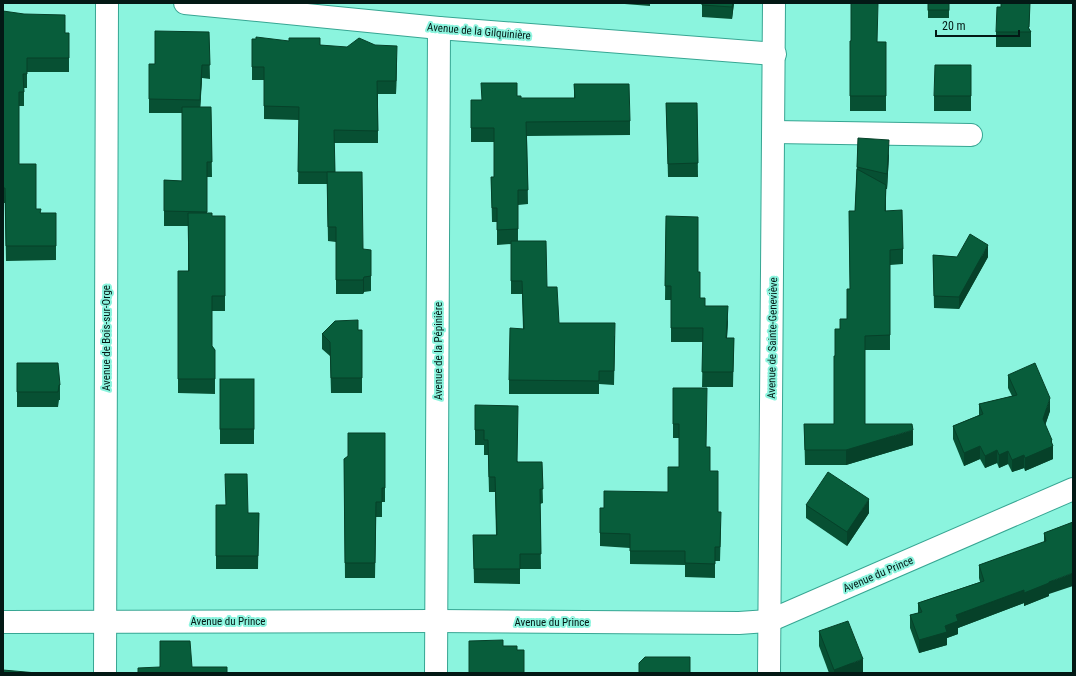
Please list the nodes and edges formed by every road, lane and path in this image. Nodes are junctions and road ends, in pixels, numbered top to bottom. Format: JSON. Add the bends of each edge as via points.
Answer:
{"nodes":[{"id":1,"x":107,"y":3,"type":"edge"},
{"id":2,"x":185,"y":3,"type":"edge"},
{"id":3,"x":774,"y":3,"type":"edge"},
{"id":4,"x":439,"y":28,"type":"junction"},
{"id":5,"x":774,"y":54,"type":"junction"},
{"id":6,"x":774,"y":132,"type":"junction"},
{"id":7,"x":971,"y":135,"type":"dead end"},
{"id":8,"x":1073,"y":489,"type":"edge"},
{"id":9,"x":104,"y":621,"type":"junction"},
{"id":10,"x":436,"y":621,"type":"junction"},
{"id":11,"x":769,"y":621,"type":"junction"},
{"id":12,"x":3,"y":622,"type":"edge"},
{"id":13,"x":105,"y":673,"type":"edge"},
{"id":14,"x":436,"y":673,"type":"edge"},
{"id":15,"x":769,"y":673,"type":"edge"}],
"edges":[{"from":1,"to":9,"type":"street","name":"Avenue de Bois-sur-Orge"},
{"from":2,"to":4,"type":"street","name":"Avenue de la Gilquinière"},
{"from":3,"to":5,"type":"street","name":"Avenue de Sainte-Geneviève"},
{"from":4,"to":5,"type":"street","name":"Avenue de la Gilquinière"},
{"from":4,"to":10,"type":"street","name":"Avenue de la Pépinière"},
{"from":5,"to":6,"type":"street","name":"Avenue de Sainte-Geneviève"},
{"from":6,"to":7,"type":"street"},
{"from":6,"to":11,"type":"street","name":"Avenue de Sainte-Geneviève"},
{"from":8,"to":11,"type":"street","name":"Avenue du Prince"},
{"from":9,"to":10,"type":"street","name":"Avenue du Prince"},
{"from":9,"to":12,"type":"street","name":"Avenue du Prince"},
{"from":9,"to":13,"type":"street","name":"Avenue de Bois-sur-Orge"},
{"from":10,"to":11,"type":"street","name":"Avenue du Prince"},
{"from":10,"to":14,"type":"street","name":"Avenue de la Pépinière"},
{"from":11,"to":15,"type":"street","name":"Avenue de Sainte-Geneviève"}]}
